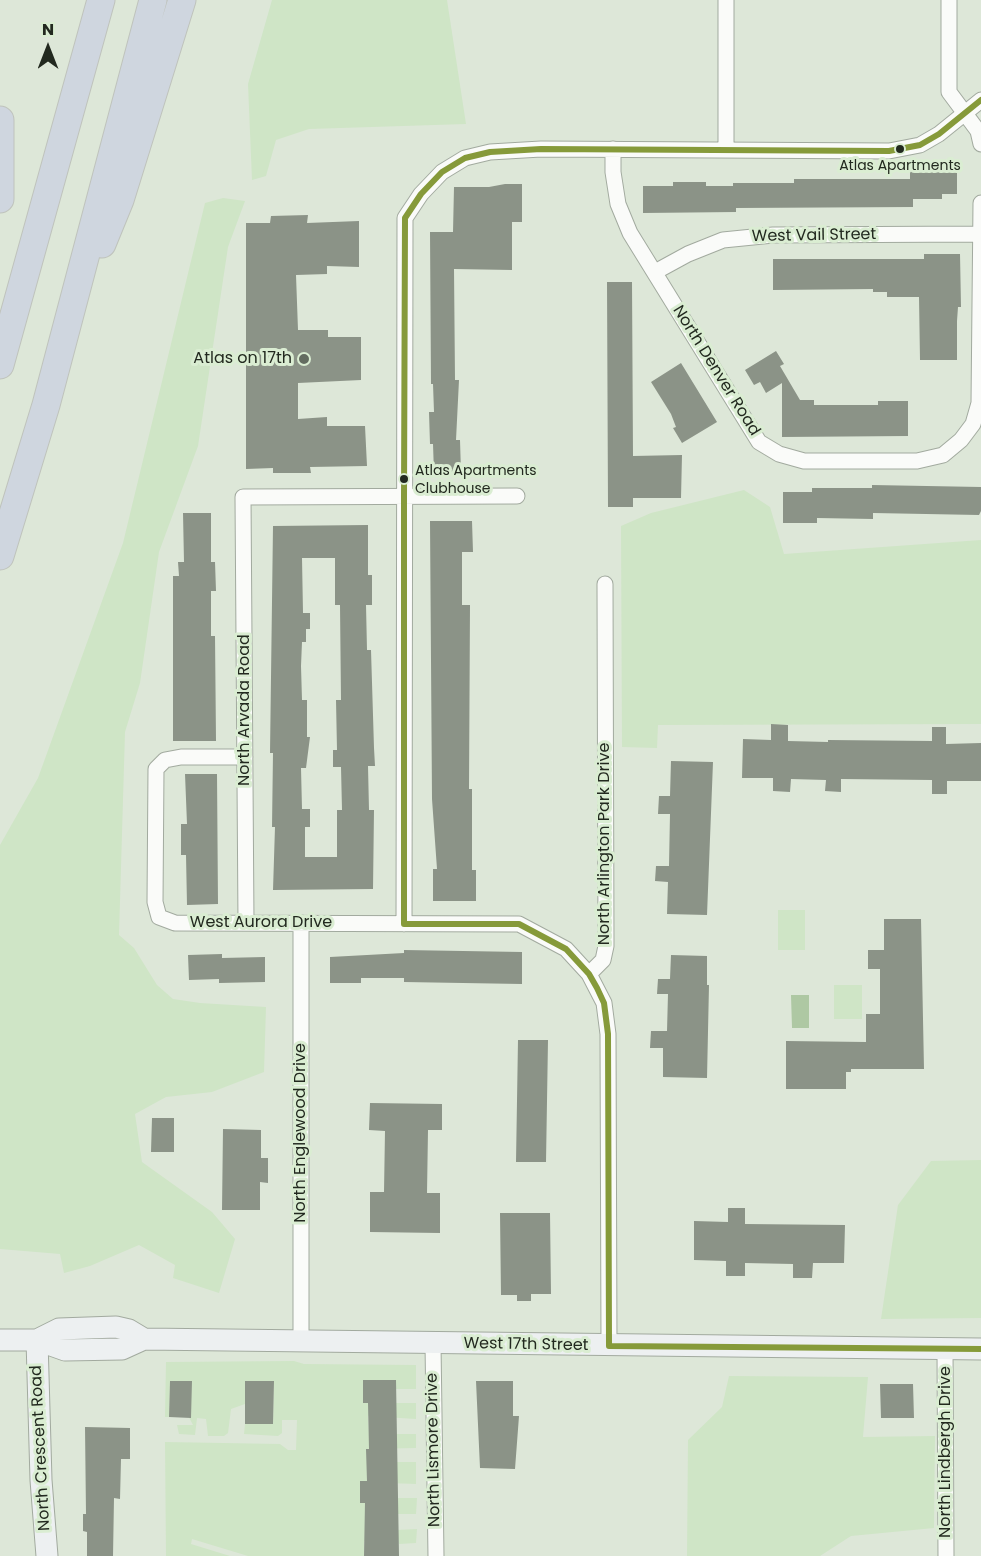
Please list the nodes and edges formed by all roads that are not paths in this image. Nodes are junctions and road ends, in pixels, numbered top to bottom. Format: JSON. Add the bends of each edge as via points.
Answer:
{"nodes":[{"id":1,"x":101,"y":0,"type":"edge"},
{"id":2,"x":153,"y":0,"type":"edge"},
{"id":3,"x":182,"y":0,"type":"edge"},
{"id":4,"x":726,"y":0,"type":"edge"},
{"id":5,"x":949,"y":0,"type":"edge"},
{"id":6,"x":981,"y":100,"type":"edge"},
{"id":7,"x":965,"y":114,"type":"junction"},
{"id":8,"x":0,"y":120,"type":"edge"},
{"id":9,"x":981,"y":144,"type":"edge"},
{"id":10,"x":613,"y":149,"type":"junction"},
{"id":11,"x":726,"y":150,"type":"junction"},
{"id":12,"x":0,"y":199,"type":"edge"},
{"id":13,"x":981,"y":203,"type":"edge"},
{"id":14,"x":981,"y":234,"type":"edge"},
{"id":15,"x":655,"y":272,"type":"junction"},
{"id":16,"x":63,"y":343,"type":"junction"},
{"id":17,"x":0,"y":365,"type":"edge"},
{"id":18,"x":517,"y":496,"type":"dead end"},
{"id":19,"x":404,"y":497,"type":"junction"},
{"id":20,"x":0,"y":556,"type":"edge"},
{"id":21,"x":605,"y":584,"type":"dead end"},
{"id":22,"x":245,"y":757,"type":"junction"},
{"id":23,"x":246,"y":923,"type":"junction"},
{"id":24,"x":301,"y":923,"type":"junction"},
{"id":25,"x":404,"y":924,"type":"junction"},
{"id":26,"x":589,"y":974,"type":"junction"},
{"id":27,"x":0,"y":1340,"type":"edge"},
{"id":28,"x":37,"y":1340,"type":"junction"},
{"id":29,"x":301,"y":1342,"type":"junction"},
{"id":30,"x":433,"y":1344,"type":"junction"},
{"id":31,"x":609,"y":1346,"type":"junction"},
{"id":32,"x":945,"y":1349,"type":"junction"},
{"id":33,"x":981,"y":1349,"type":"edge"},
{"id":34,"x":47,"y":1556,"type":"edge"},
{"id":35,"x":436,"y":1556,"type":"edge"},
{"id":36,"x":946,"y":1556,"type":"edge"}],
"edges":[{"from":1,"to":17,"type":"highway"},
{"from":2,"to":16,"type":"highway"},
{"from":3,"to":16,"type":"highway","via":[[120,200]]},
{"from":4,"to":11,"type":"street"},
{"from":5,"to":7,"type":"street","via":[[949,92]]},
{"from":6,"to":7,"type":"street"},
{"from":7,"to":9,"type":"street","via":[[978,131]]},
{"from":7,"to":11,"type":"street","via":[[920,144],[889,151]]},
{"from":8,"to":12,"type":"highway"},
{"from":10,"to":11,"type":"street"},
{"from":10,"to":15,"type":"street","name":"North Denver Road","via":[[618,204],[630,233]]},
{"from":10,"to":19,"type":"street","via":[[490,152],[465,158],[442,172],[405,218]]},
{"from":13,"to":14,"type":"street","name":"North Denver Road"},
{"from":14,"to":15,"type":"street","name":"West Vail Street","via":[[723,240]]},
{"from":14,"to":15,"type":"street","name":"North Denver Road","via":[[980,403],[973,424],[961,440],[943,455],[917,460],[804,461],[779,454],[759,442]]},
{"from":16,"to":20,"type":"highway"},
{"from":18,"to":19,"type":"street"},
{"from":19,"to":22,"type":"street","name":"North Arvada Road","via":[[243,497]]},
{"from":19,"to":25,"type":"street"},
{"from":21,"to":26,"type":"street","name":"North Arlington Park Drive","via":[[606,946],[603,960]]},
{"from":22,"to":23,"type":"street","name":"North Arvada Road"},
{"from":22,"to":23,"type":"street","name":"West Aurora Drive","via":[[181,757],[165,760],[156,769],[155,902],[159,917],[176,923]]},
{"from":23,"to":24,"type":"street","name":"West Aurora Drive"},
{"from":24,"to":25,"type":"street","name":"West Aurora Drive"},
{"from":24,"to":29,"type":"street","name":"North Englewood Drive"},
{"from":25,"to":26,"type":"street","name":"West Aurora Drive","via":[[519,924],[566,949]]},
{"from":26,"to":31,"type":"street","via":[[604,1003],[608,1034]]},
{"from":27,"to":28,"type":"main road","name":"West 17th Street"},
{"from":28,"to":29,"type":"main road","name":"West 17th Street","via":[[60,1350],[116,1350],[144,1339]]},
{"from":28,"to":34,"type":"main road","name":"North Crescent Road","via":[[40,1470]]},
{"from":29,"to":30,"type":"main road","name":"West 17th Street"},
{"from":30,"to":31,"type":"main road","name":"West 17th Street"},
{"from":30,"to":35,"type":"street","name":"North Lismore Drive"},
{"from":31,"to":32,"type":"main road","name":"West 17th Street"},
{"from":32,"to":33,"type":"main road","name":"West 17th Street"},
{"from":32,"to":36,"type":"street","name":"North Lindbergh Drive"}]}
